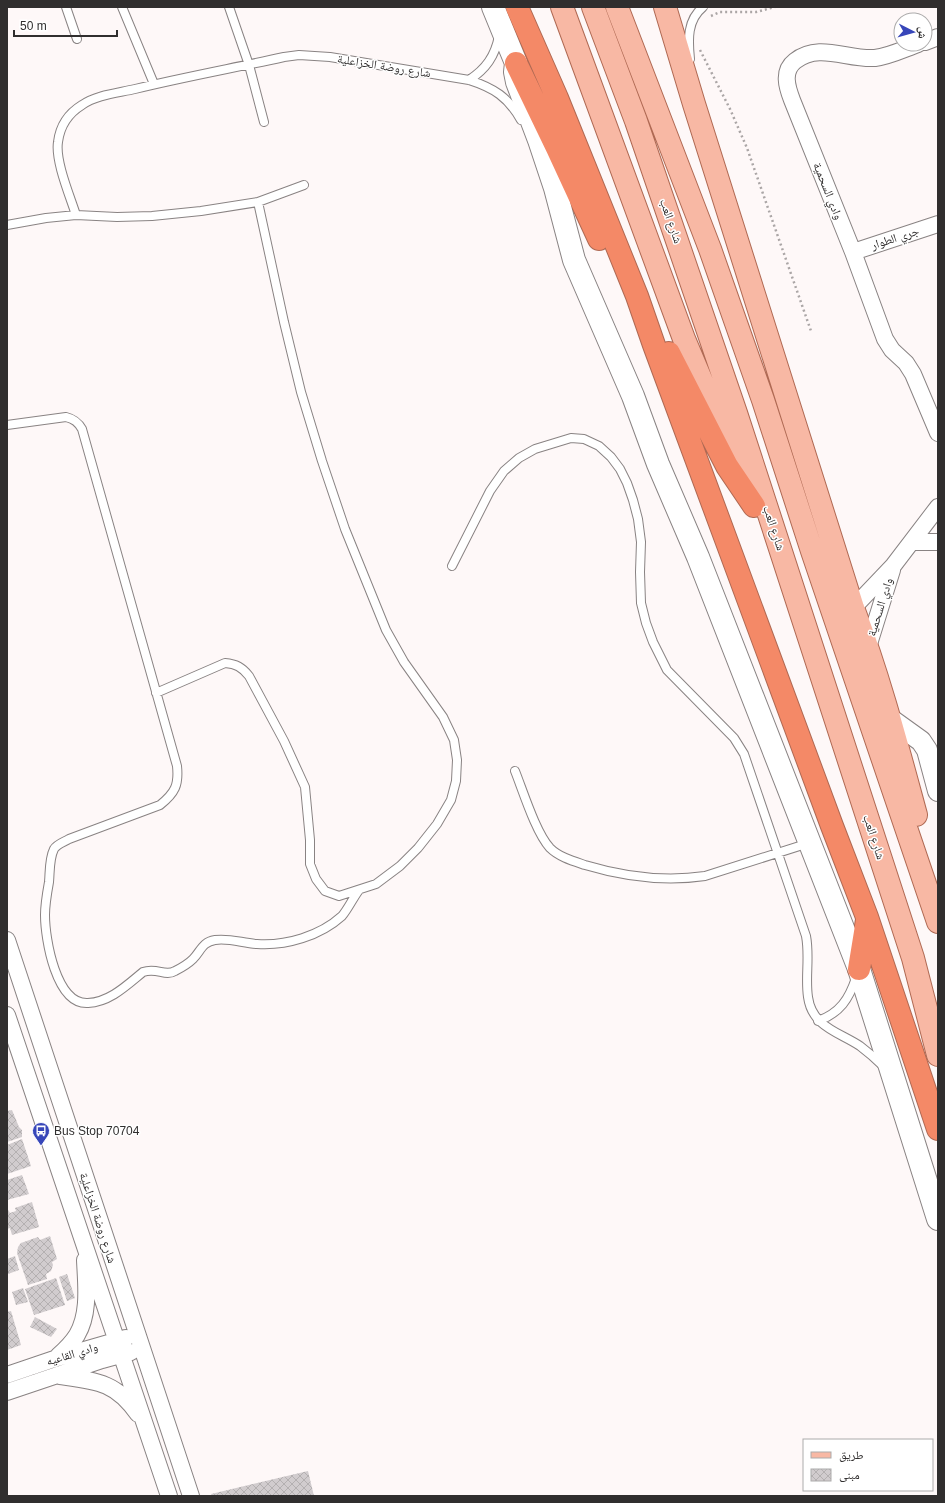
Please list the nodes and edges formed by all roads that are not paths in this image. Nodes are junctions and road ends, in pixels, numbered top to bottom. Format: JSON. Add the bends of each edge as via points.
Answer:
{"nodes":[{"id":1,"x":66,"y":7,"type":"edge"},
{"id":2,"x":122,"y":7,"type":"edge"},
{"id":3,"x":229,"y":7,"type":"edge"},
{"id":4,"x":517,"y":7,"type":"edge"},
{"id":5,"x":562,"y":7,"type":"edge"},
{"id":6,"x":593,"y":7,"type":"edge"},
{"id":7,"x":617,"y":7,"type":"edge"},
{"id":8,"x":665,"y":7,"type":"edge"},
{"id":9,"x":703,"y":7,"type":"edge"},
{"id":10,"x":496,"y":16,"type":"edge"},
{"id":11,"x":77,"y":39,"type":"dead end"},
{"id":12,"x":896,"y":52,"type":"edge"},
{"id":13,"x":516,"y":63,"type":"junction"},
{"id":14,"x":249,"y":65,"type":"junction"},
{"id":15,"x":469,"y":80,"type":"junction"},
{"id":16,"x":154,"y":84,"type":"junction"},
{"id":17,"x":694,"y":104,"type":"junction"},
{"id":18,"x":264,"y":122,"type":"dead end"},
{"id":19,"x":539,"y":140,"type":"junction"},
{"id":20,"x":304,"y":185,"type":"dead end"},
{"id":21,"x":258,"y":202,"type":"junction"},
{"id":22,"x":76,"y":215,"type":"junction"},
{"id":23,"x":938,"y":224,"type":"edge"},
{"id":24,"x":7,"y":226,"type":"edge"},
{"id":25,"x":852,"y":252,"type":"junction"},
{"id":26,"x":637,"y":296,"type":"junction"},
{"id":27,"x":654,"y":345,"type":"junction"},
{"id":28,"x":7,"y":425,"type":"edge"},
{"id":29,"x":938,"y":432,"type":"edge"},
{"id":30,"x":754,"y":506,"type":"junction"},
{"id":31,"x":938,"y":507,"type":"edge"},
{"id":32,"x":912,"y":542,"type":"junction"},
{"id":33,"x":938,"y":542,"type":"edge"},
{"id":34,"x":780,"y":549,"type":"junction"},
{"id":35,"x":452,"y":566,"type":"dead end"},
{"id":36,"x":893,"y":566,"type":"junction"},
{"id":37,"x":853,"y":608,"type":"junction"},
{"id":38,"x":868,"y":647,"type":"junction"},
{"id":39,"x":156,"y":693,"type":"junction"},
{"id":40,"x":889,"y":718,"type":"junction"},
{"id":41,"x":515,"y":771,"type":"dead end"},
{"id":42,"x":938,"y":791,"type":"edge"},
{"id":43,"x":809,"y":843,"type":"junction"},
{"id":44,"x":778,"y":853,"type":"junction"},
{"id":45,"x":359,"y":890,"type":"junction"},
{"id":46,"x":938,"y":897,"type":"edge"},
{"id":47,"x":867,"y":916,"type":"junction"},
{"id":48,"x":938,"y":922,"type":"edge"},
{"id":49,"x":7,"y":940,"type":"edge"},
{"id":50,"x":859,"y":969,"type":"junction"},
{"id":51,"x":7,"y":1015,"type":"edge"},
{"id":52,"x":818,"y":1021,"type":"junction"},
{"id":53,"x":938,"y":1055,"type":"edge"},
{"id":54,"x":891,"y":1074,"type":"junction"},
{"id":55,"x":938,"y":1129,"type":"edge"},
{"id":56,"x":938,"y":1219,"type":"edge"},
{"id":57,"x":83,"y":1239,"type":"junction"},
{"id":58,"x":139,"y":1342,"type":"junction"},
{"id":59,"x":119,"y":1348,"type":"junction"},
{"id":60,"x":57,"y":1358,"type":"junction"},
{"id":61,"x":7,"y":1375,"type":"edge"},
{"id":62,"x":55,"y":1376,"type":"junction"},
{"id":63,"x":7,"y":1392,"type":"edge"},
{"id":64,"x":145,"y":1423,"type":"junction"},
{"id":65,"x":169,"y":1496,"type":"edge"},
{"id":66,"x":190,"y":1496,"type":"edge"}],
"edges":[{"from":1,"to":11,"type":"lane"},
{"from":2,"to":16,"type":"lane"},
{"from":3,"to":14,"type":"lane"},
{"from":4,"to":26,"type":"highway","via":[[557,98]]},
{"from":5,"to":30,"type":"main road","via":[[684,339]]},
{"from":6,"to":34,"type":"main road","name":"شارع العب","via":[[684,257]]},
{"from":7,"to":48,"type":"main road","via":[[710,249],[761,393]]},
{"from":8,"to":17,"type":"main road"},
{"from":9,"to":17,"type":"lane","via":[[694,17],[688,39]]},
{"from":10,"to":13,"type":"main road"},
{"from":10,"to":15,"type":"lane","via":[[500,36],[493,57]]},
{"from":12,"to":25,"type":"street","name":"وادي السحمية","via":[[874,58],[813,52],[802,56],[788,70],[786,83],[789,93]]},
{"from":13,"to":19,"type":"main road","via":[[517,82]]},
{"from":13,"to":27,"type":"highway","via":[[628,303]]},
{"from":14,"to":15,"type":"lane","name":"شارع روضة الخزاعلية","via":[[299,56],[343,59]]},
{"from":14,"to":16,"type":"lane","name":"شارع روضة الخزاعلية"},
{"from":14,"to":18,"type":"lane"},
{"from":15,"to":19,"type":"lane","name":"شارع روضة الخزاعلية","via":[[500,93],[511,103],[525,126]]},
{"from":16,"to":22,"type":"lane","name":"شارع روضة الخزاعلية","via":[[83,104],[70,114],[62,127],[58,142],[58,158]]},
{"from":17,"to":37,"type":"main road"},
{"from":19,"to":43,"type":"main road","via":[[579,271],[704,571]]},
{"from":20,"to":21,"type":"lane"},
{"from":21,"to":22,"type":"lane","via":[[152,216]]},
{"from":21,"to":45,"type":"lane","via":[[301,392],[345,529],[386,630],[404,662],[443,718],[454,740],[457,760],[456,780],[450,800],[437,824],[400,866],[376,884]]},
{"from":22,"to":24,"type":"lane"},
{"from":23,"to":25,"type":"street","name":"جري الطوار"},
{"from":25,"to":29,"type":"street","name":"وادي السحمية","via":[[884,339],[913,374]]},
{"from":26,"to":27,"type":"highway"},
{"from":26,"to":30,"type":"highway","via":[[670,354],[727,466]]},
{"from":27,"to":47,"type":"highway"},
{"from":28,"to":39,"type":"lane","via":[[66,417],[73,419],[82,429]]},
{"from":30,"to":34,"type":"main road"},
{"from":31,"to":32,"type":"street","name":"وادي السحمية"},
{"from":32,"to":33,"type":"street"},
{"from":32,"to":36,"type":"street","name":"وادي السحمية"},
{"from":34,"to":53,"type":"main road","name":"شارع العب","via":[[913,958]]},
{"from":35,"to":44,"type":"lane","via":[[490,491],[504,471],[519,458],[536,449],[571,438],[584,439],[599,446],[620,469],[633,500],[641,542],[641,603],[653,642],[667,670],[738,743]]},
{"from":36,"to":37,"type":"street","name":"وادي السحمية"},
{"from":36,"to":38,"type":"street","name":"وادي السحمية"},
{"from":37,"to":38,"type":"main road"},
{"from":38,"to":40,"type":"main road"},
{"from":39,"to":45,"type":"lane","via":[[225,663],[243,668],[284,741],[305,788],[310,833],[310,864],[316,880],[325,891],[338,896]]},
{"from":39,"to":45,"type":"lane","via":[[177,766],[178,778],[169,798],[160,805],[60,843],[52,856],[46,897],[47,936],[58,978],[70,997],[81,1003],[100,1001],[119,991],[147,970],[174,972],[194,958],[204,944],[214,940],[231,939],[273,944],[305,937],[323,929],[342,915]]},
{"from":40,"to":42,"type":"street","via":[[921,741],[927,750]]},
{"from":40,"to":46,"type":"main road"},
{"from":41,"to":44,"type":"lane","via":[[541,834],[550,848],[575,861],[638,877],[689,878],[705,876]]},
{"from":43,"to":44,"type":"lane"},
{"from":43,"to":50,"type":"main road"},
{"from":44,"to":52,"type":"lane","via":[[806,936],[808,1000]]},
{"from":47,"to":50,"type":"highway"},
{"from":47,"to":55,"type":"highway"},
{"from":49,"to":58,"type":"street","name":"شارع روضة الخزاعلية"},
{"from":50,"to":52,"type":"lane","via":[[848,999],[835,1013]]},
{"from":50,"to":54,"type":"main road"},
{"from":51,"to":57,"type":"street","name":"شارع روضة الخزاعلية"},
{"from":52,"to":54,"type":"lane","via":[[860,1046]]},
{"from":54,"to":56,"type":"main road"},
{"from":57,"to":59,"type":"street","name":"شارع روضة الخزاعلية"},
{"from":57,"to":60,"type":"street","via":[[86,1296],[84,1315],[74,1340]]},
{"from":58,"to":59,"type":"street","name":"وادي القاعيه"},
{"from":58,"to":66,"type":"street","name":"شارع روضة الخزاعلية"},
{"from":59,"to":60,"type":"street","name":"وادي القاعيه"},
{"from":59,"to":62,"type":"street","name":"وادي القاعيه"},
{"from":59,"to":64,"type":"street","name":"شارع روضة الخزاعلية"},
{"from":60,"to":61,"type":"street","name":"وادي القاعيه"},
{"from":62,"to":63,"type":"street","name":"وادي القاعيه"},
{"from":62,"to":64,"type":"street","name":"وادي القاعيه","via":[[94,1381],[109,1386],[132,1405]]},
{"from":64,"to":65,"type":"street","name":"شارع روضة الخزاعلية"}]}
